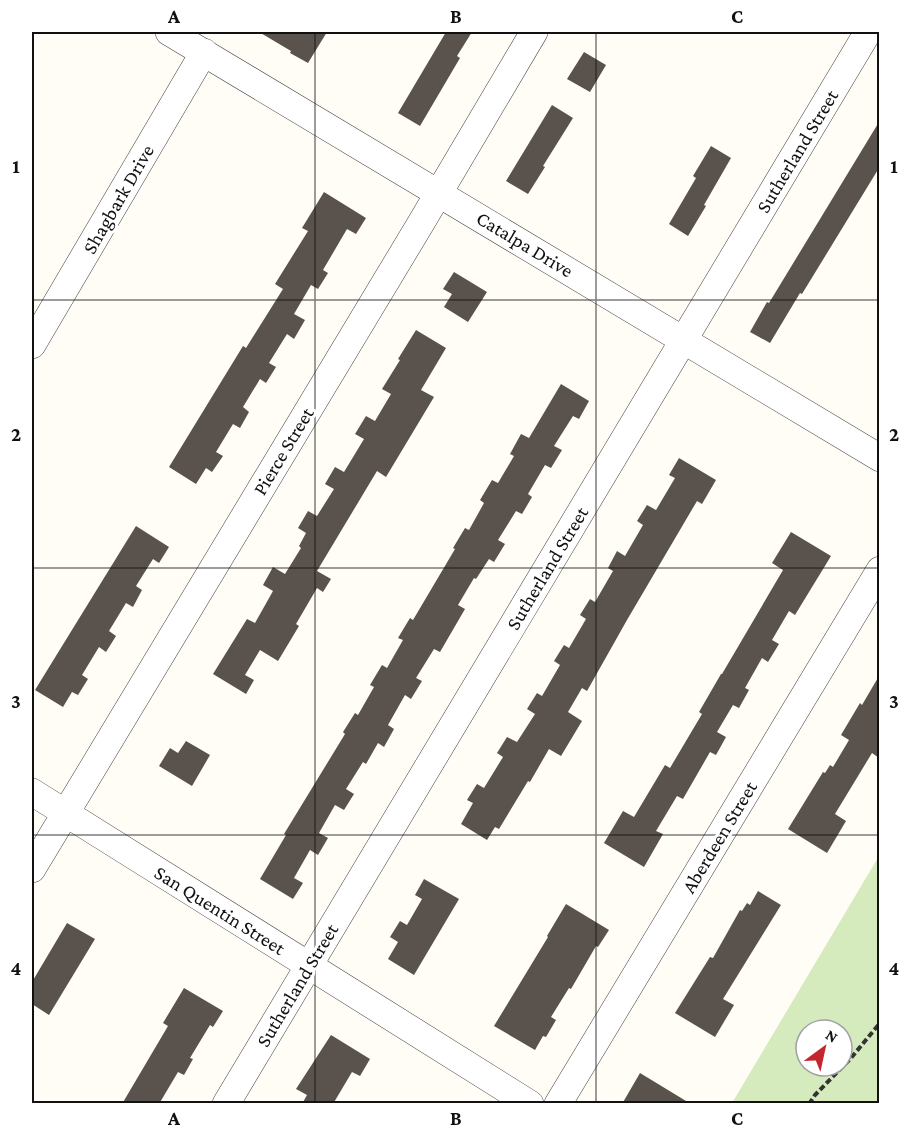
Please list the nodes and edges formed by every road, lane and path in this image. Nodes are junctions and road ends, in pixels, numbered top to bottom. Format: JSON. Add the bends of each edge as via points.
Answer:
{"nodes":[{"id":1,"x":534,"y":32,"type":"edge"},
{"id":2,"x":868,"y":32,"type":"edge"},
{"id":3,"x":191,"y":40,"type":"edge"},
{"id":4,"x":438,"y":192,"type":"junction"},
{"id":5,"x":683,"y":341,"type":"junction"},
{"id":6,"x":32,"y":345,"type":"edge"},
{"id":7,"x":879,"y":458,"type":"edge"},
{"id":8,"x":879,"y":570,"type":"edge"},
{"id":9,"x":32,"y":792,"type":"edge"},
{"id":10,"x":65,"y":813,"type":"junction"},
{"id":11,"x":32,"y":869,"type":"edge"},
{"id":12,"x":309,"y":966,"type":"junction"},
{"id":13,"x":879,"y":1023,"type":"edge"},
{"id":14,"x":226,"y":1104,"type":"edge"},
{"id":15,"x":530,"y":1104,"type":"edge"},
{"id":16,"x":558,"y":1104,"type":"edge"},
{"id":17,"x":809,"y":1104,"type":"edge"}],
"edges":[{"from":1,"to":4,"type":"street","name":"Pierce Street"},
{"from":2,"to":5,"type":"street","name":"Sutherland Street"},
{"from":3,"to":4,"type":"street","name":"Catalpa Drive"},
{"from":3,"to":6,"type":"street","name":"Shagbark Drive"},
{"from":4,"to":5,"type":"street","name":"Catalpa Drive"},
{"from":4,"to":10,"type":"street","name":"Pierce Street"},
{"from":5,"to":7,"type":"street","name":"Catalpa Drive"},
{"from":5,"to":12,"type":"street","name":"Sutherland Street"},
{"from":8,"to":16,"type":"street","name":"Aberdeen Street"},
{"from":9,"to":10,"type":"street","name":"San Quentin Street"},
{"from":10,"to":11,"type":"street","name":"Pierce Street"},
{"from":10,"to":12,"type":"street","name":"San Quentin Street"},
{"from":12,"to":14,"type":"street","name":"Sutherland Street"},
{"from":12,"to":15,"type":"street","name":"San Quentin Street"},
{"from":13,"to":17,"type":"path"}]}
